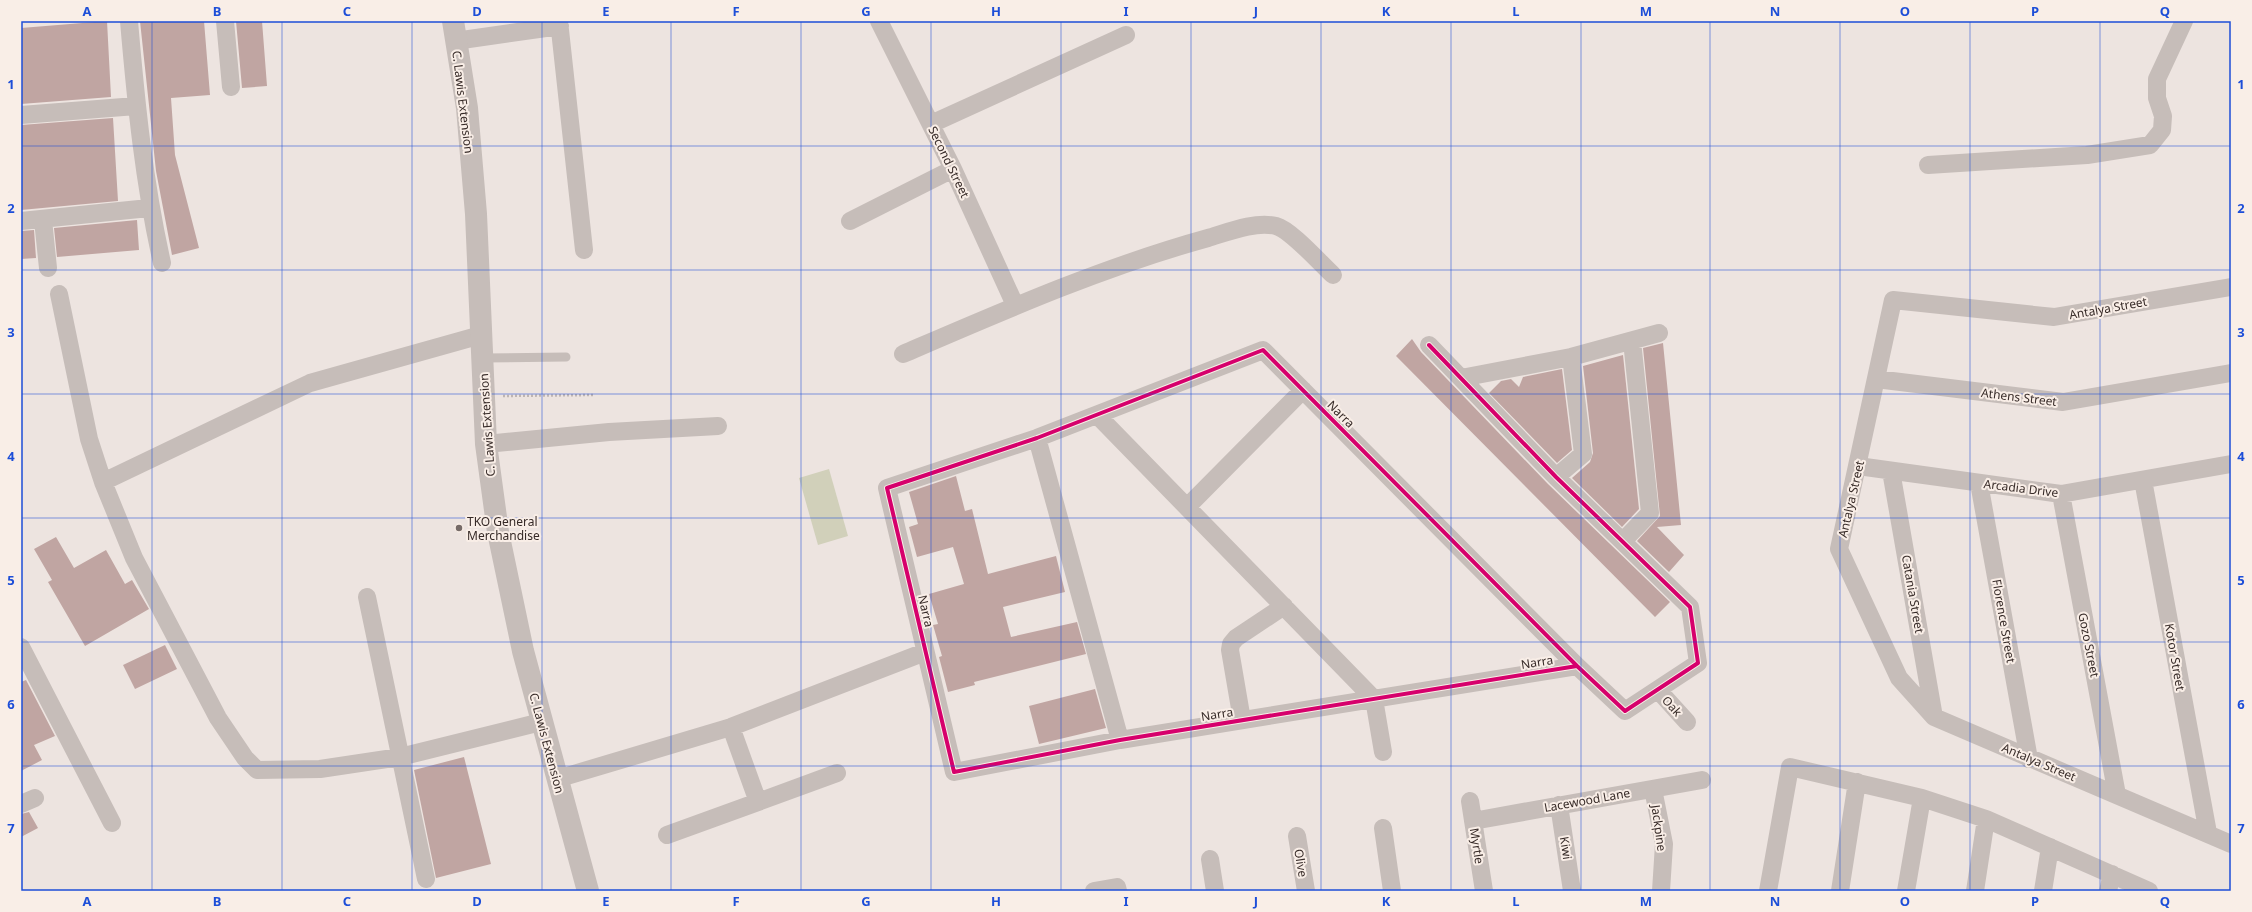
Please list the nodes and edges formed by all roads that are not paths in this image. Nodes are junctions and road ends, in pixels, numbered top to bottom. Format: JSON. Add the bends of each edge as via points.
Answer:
{"nodes":[{"id":1,"x":129,"y":21,"type":"edge"},
{"id":2,"x":225,"y":21,"type":"edge"},
{"id":3,"x":879,"y":21,"type":"edge"},
{"id":4,"x":2184,"y":21,"type":"edge"},
{"id":5,"x":559,"y":24,"type":"edge"},
{"id":6,"x":454,"y":31,"type":"edge"},
{"id":7,"x":1126,"y":35,"type":"dead end"},
{"id":8,"x":230,"y":87,"type":"dead end"},
{"id":9,"x":136,"y":106,"type":"junction"},
{"id":10,"x":21,"y":115,"type":"edge"},
{"id":11,"x":931,"y":124,"type":"junction"},
{"id":12,"x":1928,"y":165,"type":"dead end"},
{"id":13,"x":953,"y":169,"type":"junction"},
{"id":14,"x":149,"y":208,"type":"junction"},
{"id":15,"x":43,"y":220,"type":"junction"},
{"id":16,"x":21,"y":221,"type":"edge"},
{"id":17,"x":850,"y":221,"type":"dead end"},
{"id":18,"x":584,"y":250,"type":"dead end"},
{"id":19,"x":162,"y":263,"type":"dead end"},
{"id":20,"x":48,"y":268,"type":"dead end"},
{"id":21,"x":1333,"y":275,"type":"dead end"},
{"id":22,"x":2231,"y":287,"type":"edge"},
{"id":23,"x":59,"y":294,"type":"dead end"},
{"id":24,"x":1015,"y":306,"type":"junction"},
{"id":25,"x":1658,"y":333,"type":"dead end"},
{"id":26,"x":482,"y":335,"type":"junction"},
{"id":27,"x":1632,"y":341,"type":"junction"},
{"id":28,"x":1429,"y":345,"type":"dead end"},
{"id":29,"x":903,"y":354,"type":"dead end"},
{"id":30,"x":566,"y":357,"type":"dead end"},
{"id":31,"x":1571,"y":357,"type":"junction"},
{"id":32,"x":482,"y":358,"type":"junction"},
{"id":33,"x":2231,"y":372,"type":"edge"},
{"id":34,"x":1461,"y":378,"type":"junction"},
{"id":35,"x":1876,"y":380,"type":"junction"},
{"id":36,"x":1303,"y":390,"type":"junction"},
{"id":37,"x":1097,"y":415,"type":"junction"},
{"id":38,"x":718,"y":426,"type":"dead end"},
{"id":39,"x":1037,"y":438,"type":"junction"},
{"id":40,"x":486,"y":444,"type":"junction"},
{"id":41,"x":1858,"y":466,"type":"junction"},
{"id":42,"x":2230,"y":470,"type":"edge"},
{"id":43,"x":1891,"y":471,"type":"junction"},
{"id":44,"x":1556,"y":477,"type":"junction"},
{"id":45,"x":2142,"y":480,"type":"junction"},
{"id":46,"x":103,"y":482,"type":"junction"},
{"id":47,"x":1979,"y":483,"type":"junction"},
{"id":48,"x":2061,"y":494,"type":"junction"},
{"id":49,"x":1187,"y":507,"type":"junction"},
{"id":50,"x":1623,"y":541,"type":"junction"},
{"id":51,"x":367,"y":597,"type":"dead end"},
{"id":52,"x":1284,"y":606,"type":"junction"},
{"id":53,"x":21,"y":647,"type":"edge"},
{"id":54,"x":925,"y":652,"type":"junction"},
{"id":55,"x":1577,"y":666,"type":"junction"},
{"id":56,"x":27,"y":671,"type":"edge"},
{"id":57,"x":1658,"y":690,"type":"junction"},
{"id":58,"x":1374,"y":699,"type":"junction"},
{"id":59,"x":1934,"y":717,"type":"junction"},
{"id":60,"x":1242,"y":720,"type":"junction"},
{"id":61,"x":541,"y":722,"type":"junction"},
{"id":62,"x":1687,"y":722,"type":"dead end"},
{"id":63,"x":731,"y":727,"type":"junction"},
{"id":64,"x":1120,"y":740,"type":"junction"},
{"id":65,"x":1383,"y":752,"type":"dead end"},
{"id":66,"x":400,"y":757,"type":"junction"},
{"id":67,"x":2029,"y":759,"type":"junction"},
{"id":68,"x":837,"y":773,"type":"dead end"},
{"id":69,"x":557,"y":779,"type":"junction"},
{"id":70,"x":1702,"y":780,"type":"dead end"},
{"id":71,"x":1857,"y":782,"type":"junction"},
{"id":72,"x":1653,"y":789,"type":"junction"},
{"id":73,"x":2117,"y":795,"type":"junction"},
{"id":74,"x":1922,"y":798,"type":"junction"},
{"id":75,"x":1470,"y":801,"type":"dead end"},
{"id":76,"x":758,"y":802,"type":"junction"},
{"id":77,"x":1559,"y":805,"type":"junction"},
{"id":78,"x":1986,"y":818,"type":"junction"},
{"id":79,"x":1473,"y":821,"type":"junction"},
{"id":80,"x":112,"y":823,"type":"dead end"},
{"id":81,"x":1383,"y":828,"type":"dead end"},
{"id":82,"x":2208,"y":833,"type":"junction"},
{"id":83,"x":667,"y":835,"type":"dead end"},
{"id":84,"x":1297,"y":836,"type":"dead end"},
{"id":85,"x":2231,"y":844,"type":"edge"},
{"id":86,"x":2050,"y":847,"type":"junction"},
{"id":87,"x":1210,"y":859,"type":"dead end"},
{"id":88,"x":426,"y":880,"type":"dead end"},
{"id":89,"x":2110,"y":883,"type":"edge"},
{"id":90,"x":588,"y":891,"type":"edge"},
{"id":91,"x":1094,"y":891,"type":"edge"},
{"id":92,"x":1118,"y":891,"type":"edge"},
{"id":93,"x":1215,"y":891,"type":"edge"},
{"id":94,"x":1306,"y":891,"type":"edge"},
{"id":95,"x":1392,"y":891,"type":"edge"},
{"id":96,"x":1484,"y":891,"type":"edge"},
{"id":97,"x":1572,"y":891,"type":"edge"},
{"id":98,"x":1661,"y":891,"type":"edge"},
{"id":99,"x":1768,"y":891,"type":"edge"},
{"id":100,"x":1840,"y":891,"type":"edge"},
{"id":101,"x":1906,"y":891,"type":"edge"},
{"id":102,"x":1975,"y":891,"type":"edge"},
{"id":103,"x":2043,"y":891,"type":"edge"},
{"id":104,"x":2149,"y":891,"type":"edge"}],
"edges":[{"from":1,"to":9,"type":"street"},
{"from":2,"to":8,"type":"street"},
{"from":3,"to":11,"type":"street","name":"Second Street"},
{"from":4,"to":12,"type":"street","via":[[2157,79],[2157,98],[2163,116],[2162,130],[2150,145],[2087,154]]},
{"from":5,"to":6,"type":"street"},
{"from":5,"to":18,"type":"street"},
{"from":6,"to":26,"type":"street","name":"C. Lawis Extension","via":[[467,108]]},
{"from":7,"to":11,"type":"street"},
{"from":9,"to":10,"type":"street"},
{"from":9,"to":14,"type":"street"},
{"from":11,"to":13,"type":"street","name":"Second Street"},
{"from":13,"to":17,"type":"street"},
{"from":13,"to":24,"type":"street","name":"Second Street"},
{"from":14,"to":15,"type":"street"},
{"from":14,"to":19,"type":"street"},
{"from":15,"to":16,"type":"street"},
{"from":15,"to":20,"type":"street"},
{"from":21,"to":24,"type":"street","via":[[1288,232],[1276,226],[1260,226],[1175,247]]},
{"from":22,"to":35,"type":"street","name":"Antalya Street","via":[[2054,317],[1893,300]]},
{"from":23,"to":46,"type":"street","via":[[90,439]]},
{"from":24,"to":29,"type":"street"},
{"from":25,"to":27,"type":"street"},
{"from":26,"to":32,"type":"street","name":"C. Lawis Extension"},
{"from":26,"to":46,"type":"street","via":[[310,383]]},
{"from":27,"to":31,"type":"street"},
{"from":27,"to":50,"type":"street","via":[[1650,513]]},
{"from":28,"to":34,"type":"street"},
{"from":30,"to":32,"type":"lane"},
{"from":31,"to":34,"type":"street"},
{"from":31,"to":44,"type":"street","via":[[1583,454]]},
{"from":32,"to":40,"type":"street","name":"C. Lawis Extension"},
{"from":33,"to":35,"type":"street","name":"Athens Street","via":[[2063,402]]},
{"from":34,"to":44,"type":"street"},
{"from":35,"to":41,"type":"street","name":"Antalya Street"},
{"from":36,"to":37,"type":"street","name":"Narra","via":[[1263,350]]},
{"from":36,"to":49,"type":"street"},
{"from":36,"to":55,"type":"street","name":"Narra"},
{"from":37,"to":39,"type":"street","name":"Narra"},
{"from":37,"to":49,"type":"street"},
{"from":38,"to":40,"type":"street","via":[[609,432]]},
{"from":39,"to":54,"type":"street","name":"Narra","via":[[887,488]]},
{"from":39,"to":64,"type":"street"},
{"from":40,"to":61,"type":"street","name":"C. Lawis Extension","via":[[498,532]]},
{"from":41,"to":43,"type":"street","name":"Arcadia Drive"},
{"from":41,"to":59,"type":"street","name":"Antalya Street","via":[[1839,549],[1899,678]]},
{"from":42,"to":45,"type":"street","name":"Arcadia Drive"},
{"from":43,"to":47,"type":"street","name":"Arcadia Drive"},
{"from":43,"to":59,"type":"street","name":"Catania Street"},
{"from":44,"to":50,"type":"street"},
{"from":45,"to":48,"type":"street","name":"Arcadia Drive"},
{"from":45,"to":82,"type":"street","name":"Kotor Street"},
{"from":46,"to":66,"type":"street","via":[[134,558],[218,718],[245,758],[257,770],[320,769]]},
{"from":47,"to":48,"type":"street","name":"Arcadia Drive"},
{"from":47,"to":67,"type":"street","name":"Florence Street"},
{"from":48,"to":73,"type":"street","name":"Gozo Street"},
{"from":49,"to":52,"type":"street"},
{"from":50,"to":57,"type":"street","via":[[1690,607],[1698,663]]},
{"from":51,"to":66,"type":"street"},
{"from":52,"to":58,"type":"street"},
{"from":52,"to":60,"type":"street","via":[[1231,644]]},
{"from":53,"to":56,"type":"street"},
{"from":54,"to":63,"type":"street"},
{"from":54,"to":64,"type":"street","name":"Narra","via":[[954,772]]},
{"from":55,"to":57,"type":"street","via":[[1625,711]]},
{"from":55,"to":58,"type":"street","name":"Narra"},
{"from":56,"to":80,"type":"street"},
{"from":57,"to":62,"type":"street","name":"Oak"},
{"from":58,"to":60,"type":"street","name":"Narra"},
{"from":58,"to":65,"type":"street"},
{"from":59,"to":67,"type":"street","name":"Antalya Street"},
{"from":60,"to":64,"type":"street","name":"Narra"},
{"from":61,"to":66,"type":"street"},
{"from":61,"to":69,"type":"street","name":"C. Lawis Extension"},
{"from":63,"to":69,"type":"street"},
{"from":63,"to":76,"type":"street"},
{"from":66,"to":88,"type":"street"},
{"from":67,"to":73,"type":"street","name":"Antalya Street"},
{"from":68,"to":76,"type":"street"},
{"from":69,"to":90,"type":"street","name":"C. Lawis Extension"},
{"from":70,"to":72,"type":"street","name":"Lacewood Lane"},
{"from":71,"to":74,"type":"street"},
{"from":71,"to":99,"type":"street","via":[[1790,768]]},
{"from":71,"to":100,"type":"street"},
{"from":72,"to":77,"type":"street","name":"Lacewood Lane"},
{"from":72,"to":98,"type":"street","name":"Jackpine","via":[[1664,844]]},
{"from":73,"to":82,"type":"street","name":"Antalya Street"},
{"from":74,"to":78,"type":"street"},
{"from":74,"to":101,"type":"street"},
{"from":75,"to":79,"type":"street","name":"Myrtle"},
{"from":76,"to":83,"type":"street"},
{"from":77,"to":79,"type":"street","name":"Lacewood Lane"},
{"from":77,"to":97,"type":"street","name":"Kiwi"},
{"from":78,"to":86,"type":"street"},
{"from":78,"to":102,"type":"street"},
{"from":79,"to":96,"type":"street","name":"Myrtle"},
{"from":81,"to":95,"type":"street"},
{"from":82,"to":85,"type":"street","name":"Antalya Street"},
{"from":84,"to":94,"type":"street","name":"Olive"},
{"from":86,"to":89,"type":"street"},
{"from":86,"to":103,"type":"street"},
{"from":87,"to":93,"type":"street"},
{"from":89,"to":104,"type":"street"},
{"from":91,"to":92,"type":"street","via":[[1117,887]]}]}
